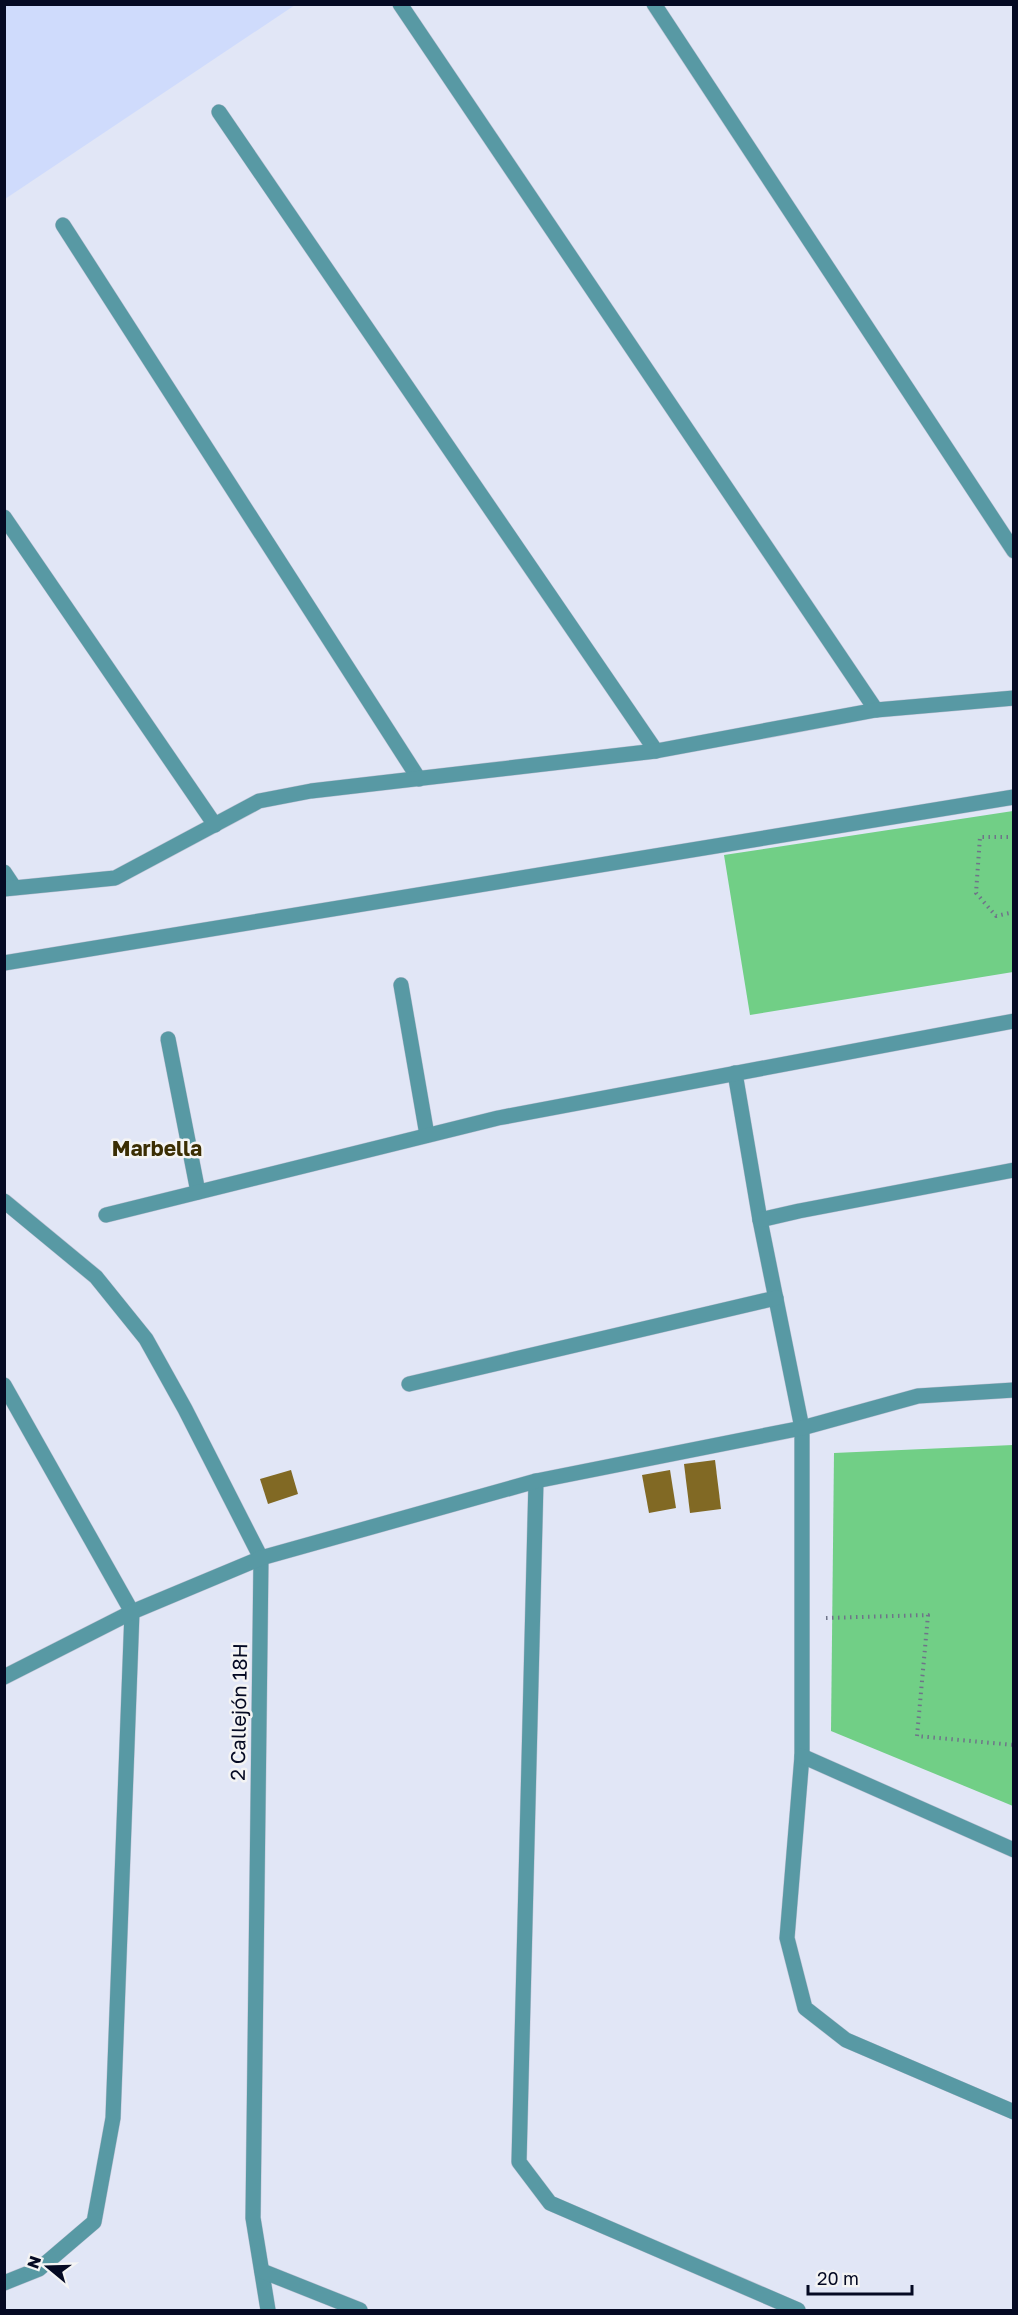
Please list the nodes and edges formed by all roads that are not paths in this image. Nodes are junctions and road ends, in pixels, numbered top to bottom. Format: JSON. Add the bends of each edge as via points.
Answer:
{"nodes":[{"id":1,"x":400,"y":4,"type":"edge"},
{"id":2,"x":654,"y":4,"type":"edge"},
{"id":3,"x":219,"y":112,"type":"dead end"},
{"id":4,"x":63,"y":225,"type":"dead end"},
{"id":5,"x":4,"y":517,"type":"edge"},
{"id":6,"x":1014,"y":551,"type":"edge"},
{"id":7,"x":1014,"y":698,"type":"edge"},
{"id":8,"x":876,"y":710,"type":"junction"},
{"id":9,"x":656,"y":751,"type":"junction"},
{"id":10,"x":419,"y":779,"type":"junction"},
{"id":11,"x":1014,"y":797,"type":"edge"},
{"id":12,"x":215,"y":825,"type":"junction"},
{"id":13,"x":4,"y":872,"type":"edge"},
{"id":14,"x":9,"y":888,"type":"edge"},
{"id":15,"x":4,"y":963,"type":"edge"},
{"id":16,"x":401,"y":985,"type":"dead end"},
{"id":17,"x":1014,"y":1021,"type":"edge"},
{"id":18,"x":168,"y":1039,"type":"dead end"},
{"id":19,"x":735,"y":1073,"type":"junction"},
{"id":20,"x":427,"y":1135,"type":"junction"},
{"id":21,"x":1014,"y":1170,"type":"edge"},
{"id":22,"x":198,"y":1192,"type":"junction"},
{"id":23,"x":4,"y":1201,"type":"edge"},
{"id":24,"x":106,"y":1215,"type":"dead end"},
{"id":25,"x":760,"y":1220,"type":"junction"},
{"id":26,"x":776,"y":1298,"type":"junction"},
{"id":27,"x":409,"y":1384,"type":"dead end"},
{"id":28,"x":4,"y":1385,"type":"edge"},
{"id":29,"x":1014,"y":1390,"type":"edge"},
{"id":30,"x":802,"y":1428,"type":"junction"},
{"id":31,"x":536,"y":1481,"type":"junction"},
{"id":32,"x":261,"y":1558,"type":"junction"},
{"id":33,"x":132,"y":1612,"type":"junction"},
{"id":34,"x":4,"y":1677,"type":"edge"},
{"id":35,"x":802,"y":1756,"type":"junction"},
{"id":36,"x":1014,"y":1850,"type":"edge"},
{"id":37,"x":1014,"y":2112,"type":"edge"},
{"id":38,"x":261,"y":2271,"type":"junction"},
{"id":39,"x":4,"y":2283,"type":"edge"},
{"id":40,"x":268,"y":2310,"type":"edge"},
{"id":41,"x":360,"y":2310,"type":"edge"},
{"id":42,"x":798,"y":2310,"type":"edge"}],
"edges":[{"from":1,"to":8,"type":"street"},
{"from":2,"to":6,"type":"street"},
{"from":3,"to":9,"type":"street"},
{"from":4,"to":10,"type":"street"},
{"from":5,"to":12,"type":"street"},
{"from":7,"to":8,"type":"street"},
{"from":8,"to":9,"type":"street"},
{"from":9,"to":10,"type":"street"},
{"from":10,"to":12,"type":"street","via":[[259,801]]},
{"from":11,"to":15,"type":"street"},
{"from":12,"to":14,"type":"street","via":[[114,878]]},
{"from":13,"to":14,"type":"street"},
{"from":16,"to":20,"type":"street"},
{"from":17,"to":19,"type":"street"},
{"from":18,"to":22,"type":"street"},
{"from":19,"to":20,"type":"street"},
{"from":19,"to":25,"type":"street"},
{"from":20,"to":22,"type":"street"},
{"from":21,"to":25,"type":"street"},
{"from":22,"to":24,"type":"street"},
{"from":23,"to":32,"type":"street","name":"2 Callejón 18H","via":[[96,1276],[146,1339]]},
{"from":25,"to":26,"type":"street"},
{"from":26,"to":27,"type":"street"},
{"from":26,"to":30,"type":"street"},
{"from":28,"to":33,"type":"street"},
{"from":29,"to":30,"type":"street","via":[[918,1396]]},
{"from":30,"to":31,"type":"street"},
{"from":30,"to":35,"type":"street"},
{"from":31,"to":32,"type":"street"},
{"from":31,"to":42,"type":"street","via":[[519,2162],[550,2203]]},
{"from":32,"to":33,"type":"street"},
{"from":32,"to":38,"type":"street","name":"2 Callejón 18H","via":[[253,2218]]},
{"from":33,"to":34,"type":"street"},
{"from":33,"to":39,"type":"street","via":[[112,2118],[94,2222],[39,2269]]},
{"from":35,"to":36,"type":"street"},
{"from":35,"to":37,"type":"street","via":[[787,1938],[805,2007],[846,2040]]},
{"from":38,"to":40,"type":"street","name":"2 Callejón 18H"},
{"from":38,"to":41,"type":"street"}]}
